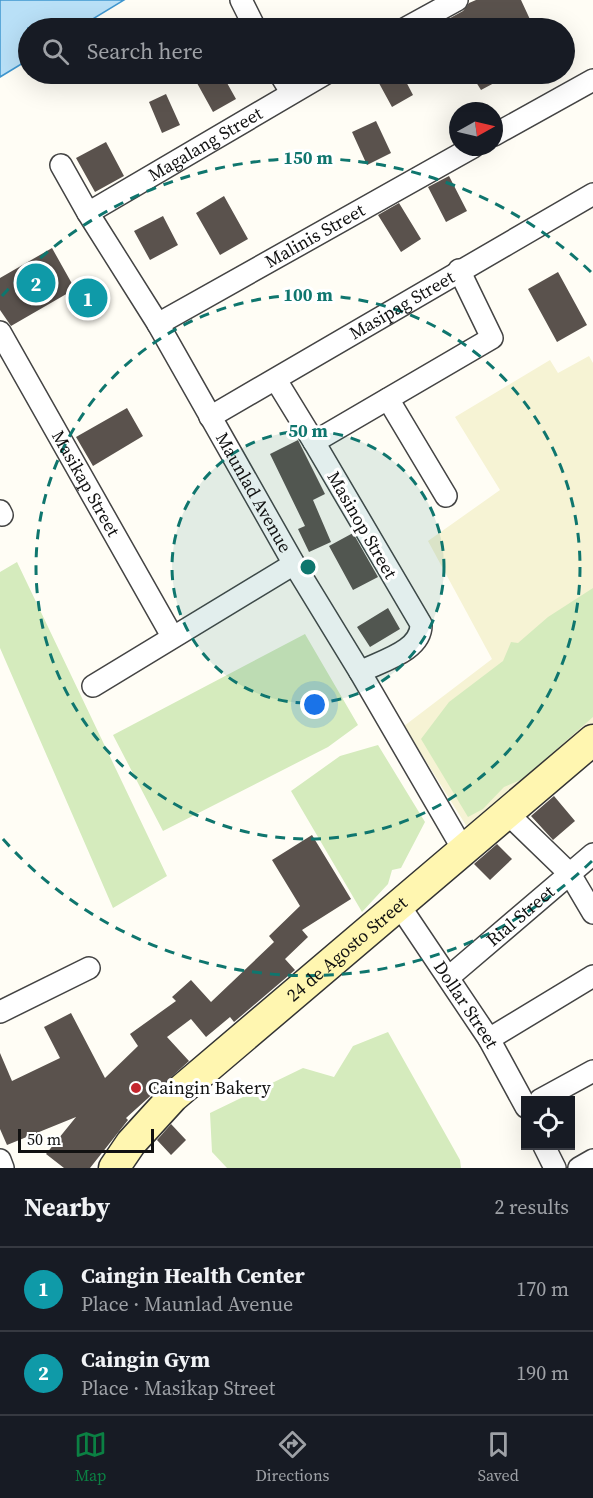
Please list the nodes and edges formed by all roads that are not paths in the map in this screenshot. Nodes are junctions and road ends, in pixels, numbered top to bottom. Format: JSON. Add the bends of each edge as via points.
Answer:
{"nodes":[{"id":1,"x":241,"y":0,"type":"edge"},
{"id":2,"x":457,"y":0,"type":"edge"},
{"id":3,"x":250,"y":18,"type":"edge"},
{"id":4,"x":424,"y":18,"type":"edge"},
{"id":5,"x":593,"y":80,"type":"edge"},
{"id":6,"x":286,"y":84,"type":"edge"},
{"id":7,"x":306,"y":84,"type":"edge"},
{"id":8,"x":291,"y":92,"type":"junction"},
{"id":9,"x":503,"y":130,"type":"edge"},
{"id":10,"x":457,"y":156,"type":"edge"},
{"id":11,"x":61,"y":165,"type":"dead end"},
{"id":12,"x":593,"y":194,"type":"edge"},
{"id":13,"x":88,"y":213,"type":"junction"},
{"id":14,"x":459,"y":270,"type":"junction"},
{"id":15,"x":158,"y":324,"type":"junction"},
{"id":16,"x":0,"y":332,"type":"edge"},
{"id":17,"x":276,"y":380,"type":"junction"},
{"id":18,"x":388,"y":399,"type":"junction"},
{"id":19,"x":210,"y":417,"type":"junction"},
{"id":20,"x":314,"y":442,"type":"junction"},
{"id":21,"x":446,"y":496,"type":"dead end"},
{"id":22,"x":294,"y":564,"type":"junction"},
{"id":23,"x":172,"y":636,"type":"junction"},
{"id":24,"x":360,"y":672,"type":"junction"},
{"id":25,"x":93,"y":686,"type":"dead end"},
{"id":26,"x":593,"y":740,"type":"edge"},
{"id":27,"x":508,"y":814,"type":"junction"},
{"id":28,"x":464,"y":851,"type":"junction"},
{"id":29,"x":593,"y":855,"type":"edge"},
{"id":30,"x":570,"y":874,"type":"junction"},
{"id":31,"x":399,"y":905,"type":"junction"},
{"id":32,"x":593,"y":913,"type":"edge"},
{"id":33,"x":89,"y":968,"type":"dead end"},
{"id":34,"x":593,"y":976,"type":"edge"},
{"id":35,"x":448,"y":977,"type":"junction"},
{"id":36,"x":0,"y":1012,"type":"edge"},
{"id":37,"x":489,"y":1039,"type":"junction"},
{"id":38,"x":593,"y":1071,"type":"edge"},
{"id":39,"x":549,"y":1096,"type":"edge"},
{"id":40,"x":521,"y":1099,"type":"edge"},
{"id":41,"x":546,"y":1150,"type":"edge"},
{"id":42,"x":0,"y":1160,"type":"edge"},
{"id":43,"x":593,"y":1160,"type":"edge"},
{"id":44,"x":3,"y":1168,"type":"edge"},
{"id":45,"x":114,"y":1168,"type":"edge"},
{"id":46,"x":555,"y":1168,"type":"edge"},
{"id":47,"x":579,"y":1168,"type":"edge"}],
"edges":[{"from":1,"to":3,"type":"street"},
{"from":2,"to":4,"type":"street"},
{"from":5,"to":9,"type":"street"},
{"from":6,"to":8,"type":"street"},
{"from":7,"to":8,"type":"street","name":"Magalang Street"},
{"from":8,"to":13,"type":"street","name":"Magalang Street"},
{"from":10,"to":15,"type":"street","name":"Malinis Street"},
{"from":11,"to":13,"type":"street","name":"Maunlad Avenue"},
{"from":12,"to":14,"type":"street","name":"Masipag Street"},
{"from":13,"to":15,"type":"street","name":"Maunlad Avenue"},
{"from":14,"to":17,"type":"street","name":"Masipag Street"},
{"from":14,"to":18,"type":"street","via":[[492,338]]},
{"from":15,"to":19,"type":"street","name":"Maunlad Avenue"},
{"from":16,"to":23,"type":"street","name":"Masikap Street"},
{"from":17,"to":19,"type":"street","name":"Masipag Street"},
{"from":17,"to":20,"type":"street","name":"Masinop Street"},
{"from":18,"to":20,"type":"street"},
{"from":18,"to":21,"type":"street"},
{"from":19,"to":22,"type":"street","name":"Maunlad Avenue"},
{"from":20,"to":24,"type":"street","name":"Masinop Street","via":[[421,624],[415,644]]},
{"from":22,"to":23,"type":"street"},
{"from":22,"to":24,"type":"street","name":"Maunlad Avenue"},
{"from":23,"to":25,"type":"street"},
{"from":24,"to":28,"type":"street","name":"Maunlad Avenue"},
{"from":26,"to":27,"type":"street","name":"24 de Agosto Street"},
{"from":27,"to":28,"type":"street","name":"24 de Agosto Street"},
{"from":27,"to":30,"type":"street"},
{"from":28,"to":31,"type":"street","name":"24 de Agosto Street"},
{"from":29,"to":30,"type":"street","name":"Rial Street"},
{"from":30,"to":32,"type":"street"},
{"from":30,"to":35,"type":"street","name":"Rial Street"},
{"from":31,"to":35,"type":"street","name":"Dollar Street"},
{"from":31,"to":45,"type":"street","name":"24 de Agosto Street","via":[[173,1096]]},
{"from":33,"to":36,"type":"street"},
{"from":34,"to":37,"type":"street"},
{"from":35,"to":37,"type":"street","name":"Dollar Street"},
{"from":37,"to":40,"type":"street","name":"Dollar Street"},
{"from":38,"to":39,"type":"street"},
{"from":41,"to":46,"type":"street"},
{"from":42,"to":44,"type":"street"},
{"from":43,"to":47,"type":"street"}]}
